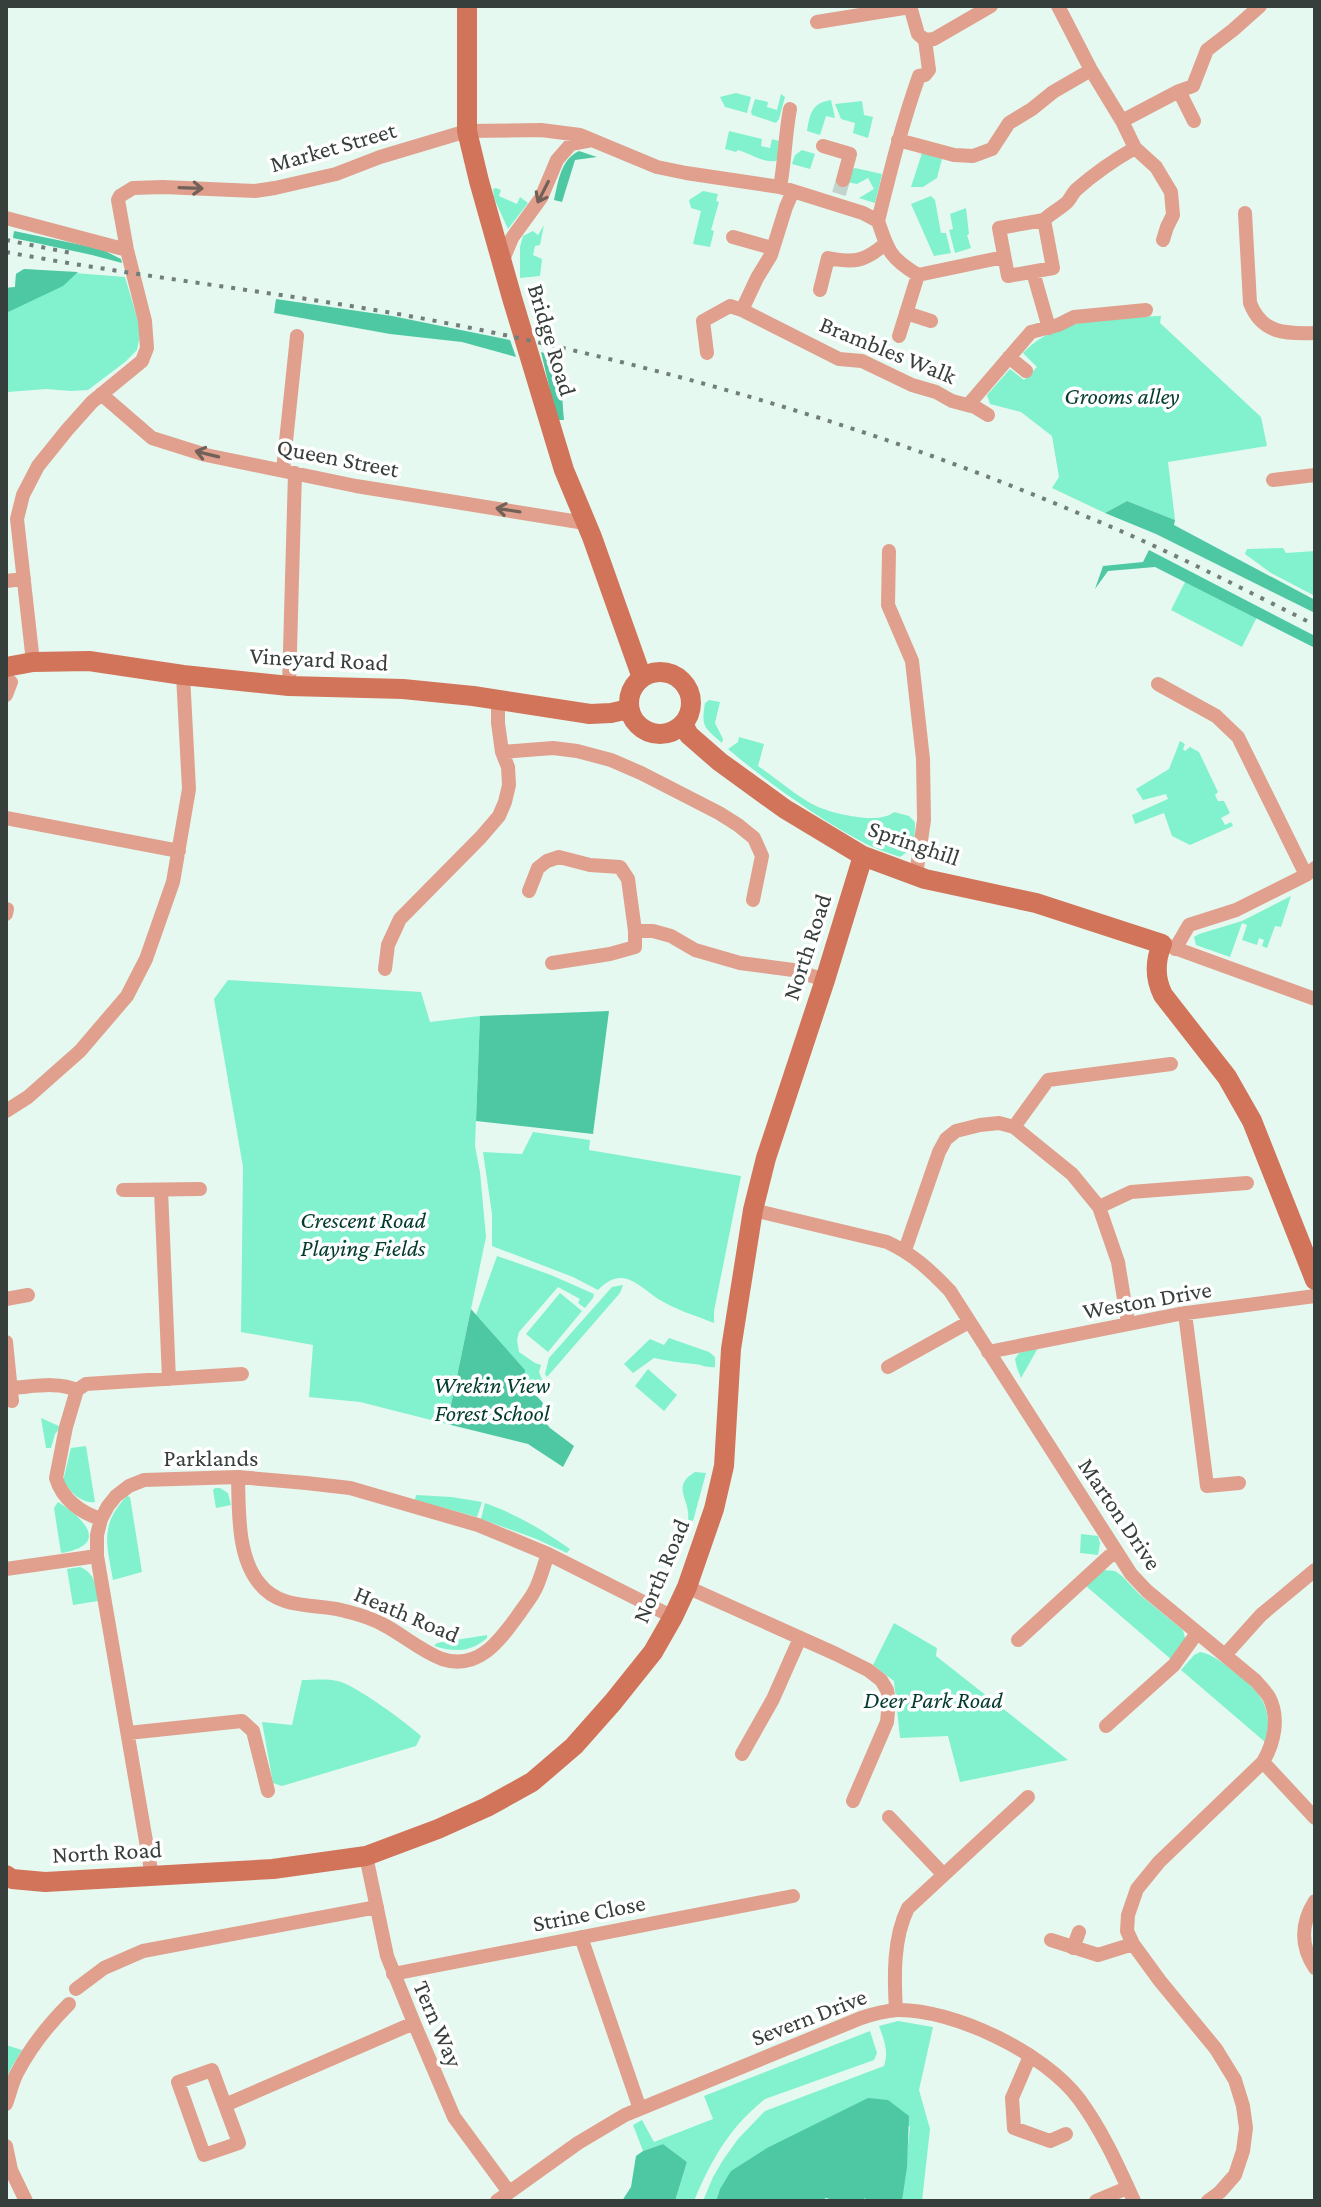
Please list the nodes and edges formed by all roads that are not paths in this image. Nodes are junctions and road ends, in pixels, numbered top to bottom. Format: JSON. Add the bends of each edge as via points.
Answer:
{"nodes":[{"id":1,"x":467,"y":6,"type":"edge"},
{"id":2,"x":991,"y":6,"type":"edge"},
{"id":3,"x":1058,"y":6,"type":"edge"},
{"id":4,"x":1260,"y":6,"type":"edge"},
{"id":5,"x":910,"y":7,"type":"edge"},
{"id":6,"x":823,"y":16,"type":"edge"},
{"id":7,"x":925,"y":40,"type":"junction"},
{"id":8,"x":1091,"y":70,"type":"junction"},
{"id":9,"x":1179,"y":91,"type":"junction"},
{"id":10,"x":790,"y":109,"type":"dead end"},
{"id":11,"x":1122,"y":121,"type":"junction"},
{"id":12,"x":1194,"y":121,"type":"dead end"},
{"id":13,"x":541,"y":130,"type":"junction"},
{"id":14,"x":467,"y":131,"type":"junction"},
{"id":15,"x":592,"y":140,"type":"junction"},
{"id":16,"x":898,"y":140,"type":"junction"},
{"id":17,"x":823,"y":146,"type":"dead end"},
{"id":18,"x":1135,"y":148,"type":"junction"},
{"id":19,"x":557,"y":160,"type":"junction"},
{"id":20,"x":786,"y":189,"type":"junction"},
{"id":21,"x":840,"y":193,"type":"junction"},
{"id":22,"x":1245,"y":213,"type":"dead end"},
{"id":23,"x":6,"y":218,"type":"edge"},
{"id":24,"x":1044,"y":220,"type":"junction"},
{"id":25,"x":878,"y":221,"type":"junction"},
{"id":26,"x":733,"y":237,"type":"dead end"},
{"id":27,"x":1163,"y":240,"type":"dead end"},
{"id":28,"x":885,"y":244,"type":"junction"},
{"id":29,"x":772,"y":252,"type":"junction"},
{"id":30,"x":128,"y":254,"type":"junction"},
{"id":31,"x":1004,"y":257,"type":"junction"},
{"id":32,"x":502,"y":262,"type":"junction"},
{"id":33,"x":1033,"y":272,"type":"junction"},
{"id":34,"x":918,"y":275,"type":"junction"},
{"id":35,"x":820,"y":290,"type":"dead end"},
{"id":36,"x":742,"y":310,"type":"junction"},
{"id":37,"x":1146,"y":310,"type":"dead end"},
{"id":38,"x":906,"y":313,"type":"junction"},
{"id":39,"x":931,"y":321,"type":"dead end"},
{"id":40,"x":1049,"y":328,"type":"junction"},
{"id":41,"x":1315,"y":333,"type":"edge"},
{"id":42,"x":297,"y":336,"type":"dead end"},
{"id":43,"x":899,"y":336,"type":"dead end"},
{"id":44,"x":707,"y":353,"type":"dead end"},
{"id":45,"x":1009,"y":357,"type":"junction"},
{"id":46,"x":1026,"y":371,"type":"dead end"},
{"id":47,"x":101,"y":394,"type":"junction"},
{"id":48,"x":969,"y":404,"type":"junction"},
{"id":49,"x":988,"y":415,"type":"dead end"},
{"id":50,"x":289,"y":472,"type":"junction"},
{"id":51,"x":1315,"y":475,"type":"edge"},
{"id":52,"x":1273,"y":480,"type":"dead end"},
{"id":53,"x":585,"y":523,"type":"junction"},
{"id":54,"x":889,"y":551,"type":"dead end"},
{"id":55,"x":24,"y":579,"type":"junction"},
{"id":56,"x":6,"y":581,"type":"edge"},
{"id":57,"x":33,"y":662,"type":"junction"},
{"id":58,"x":183,"y":675,"type":"junction"},
{"id":59,"x":642,"y":678,"type":"junction"},
{"id":60,"x":8,"y":681,"type":"edge"},
{"id":61,"x":1158,"y":684,"type":"dead end"},
{"id":62,"x":289,"y":686,"type":"junction"},
{"id":63,"x":498,"y":699,"type":"junction"},
{"id":64,"x":629,"y":709,"type":"junction"},
{"id":65,"x":683,"y":724,"type":"junction"},
{"id":66,"x":502,"y":752,"type":"junction"},
{"id":67,"x":6,"y":818,"type":"edge"},
{"id":68,"x":179,"y":851,"type":"junction"},
{"id":69,"x":863,"y":856,"type":"junction"},
{"id":70,"x":1311,"y":872,"type":"edge"},
{"id":71,"x":916,"y":875,"type":"junction"},
{"id":72,"x":529,"y":891,"type":"dead end"},
{"id":73,"x":753,"y":900,"type":"dead end"},
{"id":74,"x":635,"y":931,"type":"junction"},
{"id":75,"x":1169,"y":946,"type":"junction"},
{"id":76,"x":552,"y":963,"type":"dead end"},
{"id":77,"x":385,"y":969,"type":"dead end"},
{"id":78,"x":825,"y":980,"type":"junction"},
{"id":79,"x":1315,"y":999,"type":"edge"},
{"id":80,"x":1171,"y":1064,"type":"dead end"},
{"id":81,"x":6,"y":1111,"type":"edge"},
{"id":82,"x":1014,"y":1127,"type":"junction"},
{"id":83,"x":1240,"y":1188,"type":"dead end"},
{"id":84,"x":200,"y":1189,"type":"dead end"},
{"id":85,"x":123,"y":1190,"type":"dead end"},
{"id":86,"x":161,"y":1190,"type":"junction"},
{"id":87,"x":1099,"y":1207,"type":"junction"},
{"id":88,"x":753,"y":1210,"type":"junction"},
{"id":89,"x":905,"y":1250,"type":"junction"},
{"id":90,"x":1313,"y":1269,"type":"edge"},
{"id":91,"x":28,"y":1295,"type":"dead end"},
{"id":92,"x":1315,"y":1296,"type":"edge"},
{"id":93,"x":6,"y":1299,"type":"edge"},
{"id":94,"x":1185,"y":1313,"type":"junction"},
{"id":95,"x":969,"y":1322,"type":"junction"},
{"id":96,"x":1128,"y":1323,"type":"junction"},
{"id":97,"x":6,"y":1342,"type":"edge"},
{"id":98,"x":988,"y":1352,"type":"junction"},
{"id":99,"x":888,"y":1367,"type":"dead end"},
{"id":100,"x":242,"y":1374,"type":"dead end"},
{"id":101,"x":169,"y":1379,"type":"junction"},
{"id":102,"x":77,"y":1390,"type":"junction"},
{"id":103,"x":238,"y":1477,"type":"junction"},
{"id":104,"x":1239,"y":1483,"type":"dead end"},
{"id":105,"x":101,"y":1519,"type":"junction"},
{"id":106,"x":1115,"y":1551,"type":"junction"},
{"id":107,"x":548,"y":1554,"type":"junction"},
{"id":108,"x":97,"y":1556,"type":"junction"},
{"id":109,"x":6,"y":1569,"type":"edge"},
{"id":110,"x":1315,"y":1571,"type":"edge"},
{"id":111,"x":687,"y":1587,"type":"junction"},
{"id":112,"x":673,"y":1617,"type":"junction"},
{"id":113,"x":1197,"y":1633,"type":"junction"},
{"id":114,"x":800,"y":1638,"type":"junction"},
{"id":115,"x":1018,"y":1640,"type":"dead end"},
{"id":116,"x":1225,"y":1655,"type":"junction"},
{"id":117,"x":1106,"y":1726,"type":"dead end"},
{"id":118,"x":128,"y":1733,"type":"junction"},
{"id":119,"x":742,"y":1754,"type":"dead end"},
{"id":120,"x":1263,"y":1762,"type":"junction"},
{"id":121,"x":268,"y":1791,"type":"dead end"},
{"id":122,"x":1028,"y":1797,"type":"dead end"},
{"id":123,"x":853,"y":1801,"type":"dead end"},
{"id":124,"x":889,"y":1817,"type":"dead end"},
{"id":125,"x":1315,"y":1818,"type":"edge"},
{"id":126,"x":366,"y":1856,"type":"junction"},
{"id":127,"x":943,"y":1874,"type":"junction"},
{"id":128,"x":6,"y":1875,"type":"edge"},
{"id":129,"x":152,"y":1876,"type":"junction"},
{"id":130,"x":793,"y":1896,"type":"dead end"},
{"id":131,"x":1315,"y":1901,"type":"edge"},
{"id":132,"x":377,"y":1907,"type":"junction"},
{"id":133,"x":1079,"y":1932,"type":"dead end"},
{"id":134,"x":581,"y":1937,"type":"junction"},
{"id":135,"x":1051,"y":1940,"type":"dead end"},
{"id":136,"x":1133,"y":1944,"type":"junction"},
{"id":137,"x":1073,"y":1948,"type":"junction"},
{"id":138,"x":1315,"y":1968,"type":"edge"},
{"id":139,"x":393,"y":1974,"type":"junction"},
{"id":140,"x":76,"y":1989,"type":"dead end"},
{"id":141,"x":69,"y":2004,"type":"dead end"},
{"id":142,"x":896,"y":2010,"type":"junction"},
{"id":143,"x":414,"y":2023,"type":"junction"},
{"id":144,"x":1030,"y":2056,"type":"junction"},
{"id":145,"x":6,"y":2104,"type":"edge"},
{"id":146,"x":225,"y":2105,"type":"junction"},
{"id":147,"x":640,"y":2109,"type":"junction"},
{"id":148,"x":1066,"y":2134,"type":"dead end"},
{"id":149,"x":6,"y":2146,"type":"edge"},
{"id":150,"x":1130,"y":2194,"type":"edge"},
{"id":151,"x":503,"y":2197,"type":"edge"},
{"id":152,"x":26,"y":2201,"type":"edge"},
{"id":153,"x":1096,"y":2201,"type":"edge"},
{"id":154,"x":1208,"y":2201,"type":"edge"}],
"edges":[{"from":1,"to":14,"type":"street","name":"Bridge Road"},
{"from":2,"to":7,"type":"street"},
{"from":3,"to":8,"type":"street"},
{"from":4,"to":9,"type":"street","via":[[1207,50],[1193,86]]},
{"from":5,"to":6,"type":"street"},
{"from":5,"to":7,"type":"street"},
{"from":7,"to":16,"type":"street","via":[[929,70],[919,76]]},
{"from":8,"to":11,"type":"street"},
{"from":8,"to":16,"type":"street","via":[[1009,123],[992,149],[973,156]]},
{"from":9,"to":11,"type":"street"},
{"from":9,"to":12,"type":"street"},
{"from":10,"to":20,"type":"street","via":[[779,131],[786,151]]},
{"from":11,"to":18,"type":"street"},
{"from":13,"to":14,"type":"street","name":"Market Street"},
{"from":13,"to":15,"type":"street","name":"Market Street"},
{"from":13,"to":19,"type":"street"},
{"from":30,"to":14,"type":"street","name":"Market Street","one_way":true,"via":[[118,200],[133,188],[275,188]]},
{"from":14,"to":32,"type":"street","name":"Bridge Road"},
{"from":15,"to":19,"type":"street","via":[[571,144]]},
{"from":15,"to":20,"type":"street","name":"Market Street","via":[[657,167]]},
{"from":16,"to":25,"type":"street"},
{"from":17,"to":21,"type":"street","via":[[850,154]]},
{"from":18,"to":24,"type":"street","via":[[1104,166]]},
{"from":18,"to":27,"type":"street","via":[[1156,167],[1171,192],[1173,215]]},
{"from":19,"to":32,"type":"street","one_way":true},
{"from":20,"to":21,"type":"street","name":"Market Street"},
{"from":20,"to":29,"type":"street"},
{"from":21,"to":25,"type":"street","name":"Market Street"},
{"from":22,"to":41,"type":"street","via":[[1254,313],[1272,330]]},
{"from":23,"to":30,"type":"street"},
{"from":24,"to":31,"type":"street","via":[[999,228]]},
{"from":24,"to":33,"type":"street","via":[[1053,268]]},
{"from":25,"to":28,"type":"street"},
{"from":26,"to":29,"type":"street"},
{"from":28,"to":34,"type":"street","via":[[898,263]]},
{"from":28,"to":35,"type":"street","via":[[857,261],[828,258]]},
{"from":29,"to":36,"type":"street"},
{"from":30,"to":47,"type":"street","via":[[147,329],[146,353]]},
{"from":31,"to":33,"type":"street","via":[[1008,276]]},
{"from":31,"to":34,"type":"street"},
{"from":32,"to":53,"type":"street","name":"Bridge Road"},
{"from":33,"to":40,"type":"street"},
{"from":34,"to":38,"type":"street"},
{"from":36,"to":44,"type":"street","via":[[730,306],[700,315]]},
{"from":36,"to":48,"type":"street","name":"Brambles Walk","via":[[839,359],[862,361]]},
{"from":37,"to":40,"type":"street","via":[[1074,317]]},
{"from":38,"to":39,"type":"street"},
{"from":38,"to":43,"type":"street"},
{"from":40,"to":45,"type":"street","via":[[1031,332]]},
{"from":42,"to":50,"type":"street"},
{"from":45,"to":46,"type":"street"},
{"from":45,"to":48,"type":"street"},
{"from":50,"to":47,"type":"street","name":"Queen Street","one_way":true,"via":[[152,438]]},
{"from":47,"to":55,"type":"street","via":[[38,466],[23,495],[17,519]]},
{"from":48,"to":49,"type":"street","name":"Brambles Walk"},
{"from":53,"to":50,"type":"street","name":"Queen Street","one_way":true},
{"from":50,"to":62,"type":"street"},
{"from":51,"to":52,"type":"street"},
{"from":53,"to":59,"type":"street","name":"Bridge Road"},
{"from":54,"to":71,"type":"street","via":[[888,605],[912,661],[923,759],[924,820]]},
{"from":55,"to":56,"type":"street"},
{"from":55,"to":57,"type":"street"},
{"from":57,"to":58,"type":"street","name":"Vineyard Road","via":[[89,661]]},
{"from":57,"to":60,"type":"street","name":"Vineyard Road"},
{"from":58,"to":62,"type":"street","name":"Vineyard Road"},
{"from":58,"to":68,"type":"street","via":[[189,789]]},
{"from":59,"to":64,"type":"street","via":[[631,691]]},
{"from":59,"to":65,"type":"street","via":[[661,672],[680,678],[691,695]]},
{"from":61,"to":70,"type":"street","via":[[1216,716],[1238,737]]},
{"from":62,"to":63,"type":"street","name":"Vineyard Road","via":[[403,689]]},
{"from":63,"to":64,"type":"street","name":"Vineyard Road","via":[[590,714]]},
{"from":63,"to":66,"type":"street"},
{"from":64,"to":65,"type":"street","via":[[647,731],[666,734]]},
{"from":65,"to":69,"type":"street","name":"Springhill","via":[[720,762]]},
{"from":66,"to":73,"type":"street","via":[[553,748],[600,757],[719,813],[754,838],[762,856]]},
{"from":66,"to":77,"type":"street","via":[[509,785],[499,816],[400,919],[388,945]]},
{"from":67,"to":68,"type":"street"},
{"from":68,"to":81,"type":"street","via":[[161,920],[127,996],[80,1051]]},
{"from":69,"to":71,"type":"street","name":"Springhill"},
{"from":69,"to":78,"type":"street","name":"North Road"},
{"from":70,"to":75,"type":"street","via":[[1236,910],[1189,925]]},
{"from":71,"to":75,"type":"street","name":"Springhill","via":[[1036,903]]},
{"from":72,"to":74,"type":"street","via":[[538,868],[559,857],[620,867],[628,879]]},
{"from":74,"to":76,"type":"street","via":[[635,947]]},
{"from":74,"to":78,"type":"street","via":[[671,936],[695,950],[740,963]]},
{"from":75,"to":79,"type":"street"},
{"from":75,"to":90,"type":"street","via":[[1156,967],[1158,986],[1227,1077],[1252,1121]]},
{"from":78,"to":88,"type":"street","name":"North Road"},
{"from":80,"to":82,"type":"street","via":[[1048,1080]]},
{"from":82,"to":87,"type":"street","via":[[1072,1174]]},
{"from":82,"to":89,"type":"street","via":[[980,1125],[946,1139]]},
{"from":83,"to":87,"type":"street","via":[[1131,1192]]},
{"from":84,"to":86,"type":"street"},
{"from":85,"to":86,"type":"street"},
{"from":86,"to":101,"type":"street"},
{"from":87,"to":96,"type":"street","via":[[1118,1262]]},
{"from":88,"to":89,"type":"street","name":"Marton Drive"},
{"from":88,"to":111,"type":"street","name":"North Road","via":[[731,1349],[724,1466]]},
{"from":89,"to":95,"type":"street","name":"Marton Drive","via":[[950,1291]]},
{"from":91,"to":93,"type":"street"},
{"from":92,"to":94,"type":"street","name":"Weston Drive"},
{"from":94,"to":96,"type":"street","name":"Weston Drive"},
{"from":94,"to":104,"type":"street","via":[[1207,1486]]},
{"from":95,"to":98,"type":"street","name":"Marton Drive"},
{"from":95,"to":99,"type":"street"},
{"from":96,"to":98,"type":"street","name":"Weston Drive"},
{"from":97,"to":102,"type":"street","via":[[11,1394],[54,1385]]},
{"from":98,"to":106,"type":"street","name":"Marton Drive"},
{"from":100,"to":101,"type":"street"},
{"from":101,"to":102,"type":"street","via":[[86,1384]]},
{"from":102,"to":105,"type":"street","via":[[56,1478],[72,1503]]},
{"from":103,"to":105,"type":"street","name":"Parklands","via":[[144,1480],[116,1496]]},
{"from":103,"to":107,"type":"street","name":"Parklands","via":[[350,1488],[478,1525]]},
{"from":103,"to":107,"type":"street","name":"Heath Road","via":[[246,1559],[261,1587],[290,1603],[365,1617],[455,1662],[491,1650],[535,1591]]},
{"from":105,"to":108,"type":"street"},
{"from":106,"to":113,"type":"street","name":"Marton Drive","via":[[1147,1591]]},
{"from":106,"to":115,"type":"street"},
{"from":107,"to":112,"type":"street","name":"Parklands"},
{"from":108,"to":109,"type":"street"},
{"from":108,"to":118,"type":"street"},
{"from":110,"to":116,"type":"street","via":[[1261,1615]]},
{"from":111,"to":112,"type":"street","name":"North Road"},
{"from":111,"to":114,"type":"street"},
{"from":112,"to":126,"type":"street","name":"North Road","via":[[613,1702],[532,1782],[438,1829]]},
{"from":113,"to":116,"type":"street","name":"Marton Drive"},
{"from":113,"to":117,"type":"street","via":[[1174,1665]]},
{"from":114,"to":119,"type":"street"},
{"from":114,"to":123,"type":"street","via":[[868,1670],[887,1690],[887,1722]]},
{"from":116,"to":120,"type":"street","name":"Marton Drive","via":[[1269,1698],[1275,1729]]},
{"from":118,"to":121,"type":"street","via":[[242,1721],[253,1731]]},
{"from":118,"to":129,"type":"street"},
{"from":120,"to":125,"type":"street"},
{"from":120,"to":136,"type":"street","name":"Marton Drive","via":[[1137,1889],[1128,1915]]},
{"from":122,"to":127,"type":"street"},
{"from":124,"to":127,"type":"street"},
{"from":126,"to":129,"type":"street","name":"North Road","via":[[273,1869]]},
{"from":126,"to":132,"type":"street","name":"Tern Way"},
{"from":127,"to":142,"type":"street","via":[[903,1919],[894,1973]]},
{"from":128,"to":129,"type":"street","name":"North Road","via":[[45,1882]]},
{"from":130,"to":134,"type":"street","name":"Strine Close"},
{"from":131,"to":138,"type":"street","via":[[1306,1914],[1304,1945]]},
{"from":132,"to":139,"type":"street","name":"Tern Way"},
{"from":132,"to":140,"type":"street","via":[[143,1951],[104,1968]]},
{"from":133,"to":137,"type":"street"},
{"from":134,"to":139,"type":"street","name":"Strine Close"},
{"from":134,"to":147,"type":"street"},
{"from":135,"to":137,"type":"street"},
{"from":136,"to":137,"type":"street","via":[[1098,1955]]},
{"from":136,"to":154,"type":"street","via":[[1216,2049],[1243,2106],[1246,2128],[1235,2175]]},
{"from":139,"to":143,"type":"street","name":"Tern Way"},
{"from":141,"to":145,"type":"street","via":[[17,2073]]},
{"from":142,"to":144,"type":"street","name":"Severn Drive","via":[[939,2016]]},
{"from":142,"to":147,"type":"street","name":"Severn Drive","via":[[861,2018]]},
{"from":143,"to":146,"type":"street"},
{"from":143,"to":151,"type":"street","name":"Tern Way","via":[[454,2117]]},
{"from":144,"to":148,"type":"street","via":[[1012,2098],[1008,2132],[1050,2141]]},
{"from":144,"to":150,"type":"street","name":"Severn Drive","via":[[1077,2097]]},
{"from":146,"to":146,"type":"street","via":[[239,2143],[204,2155],[178,2082],[212,2070]]},
{"from":147,"to":151,"type":"street","name":"Severn Drive","via":[[578,2143]]},
{"from":149,"to":152,"type":"street"},
{"from":150,"to":153,"type":"street"}]}
